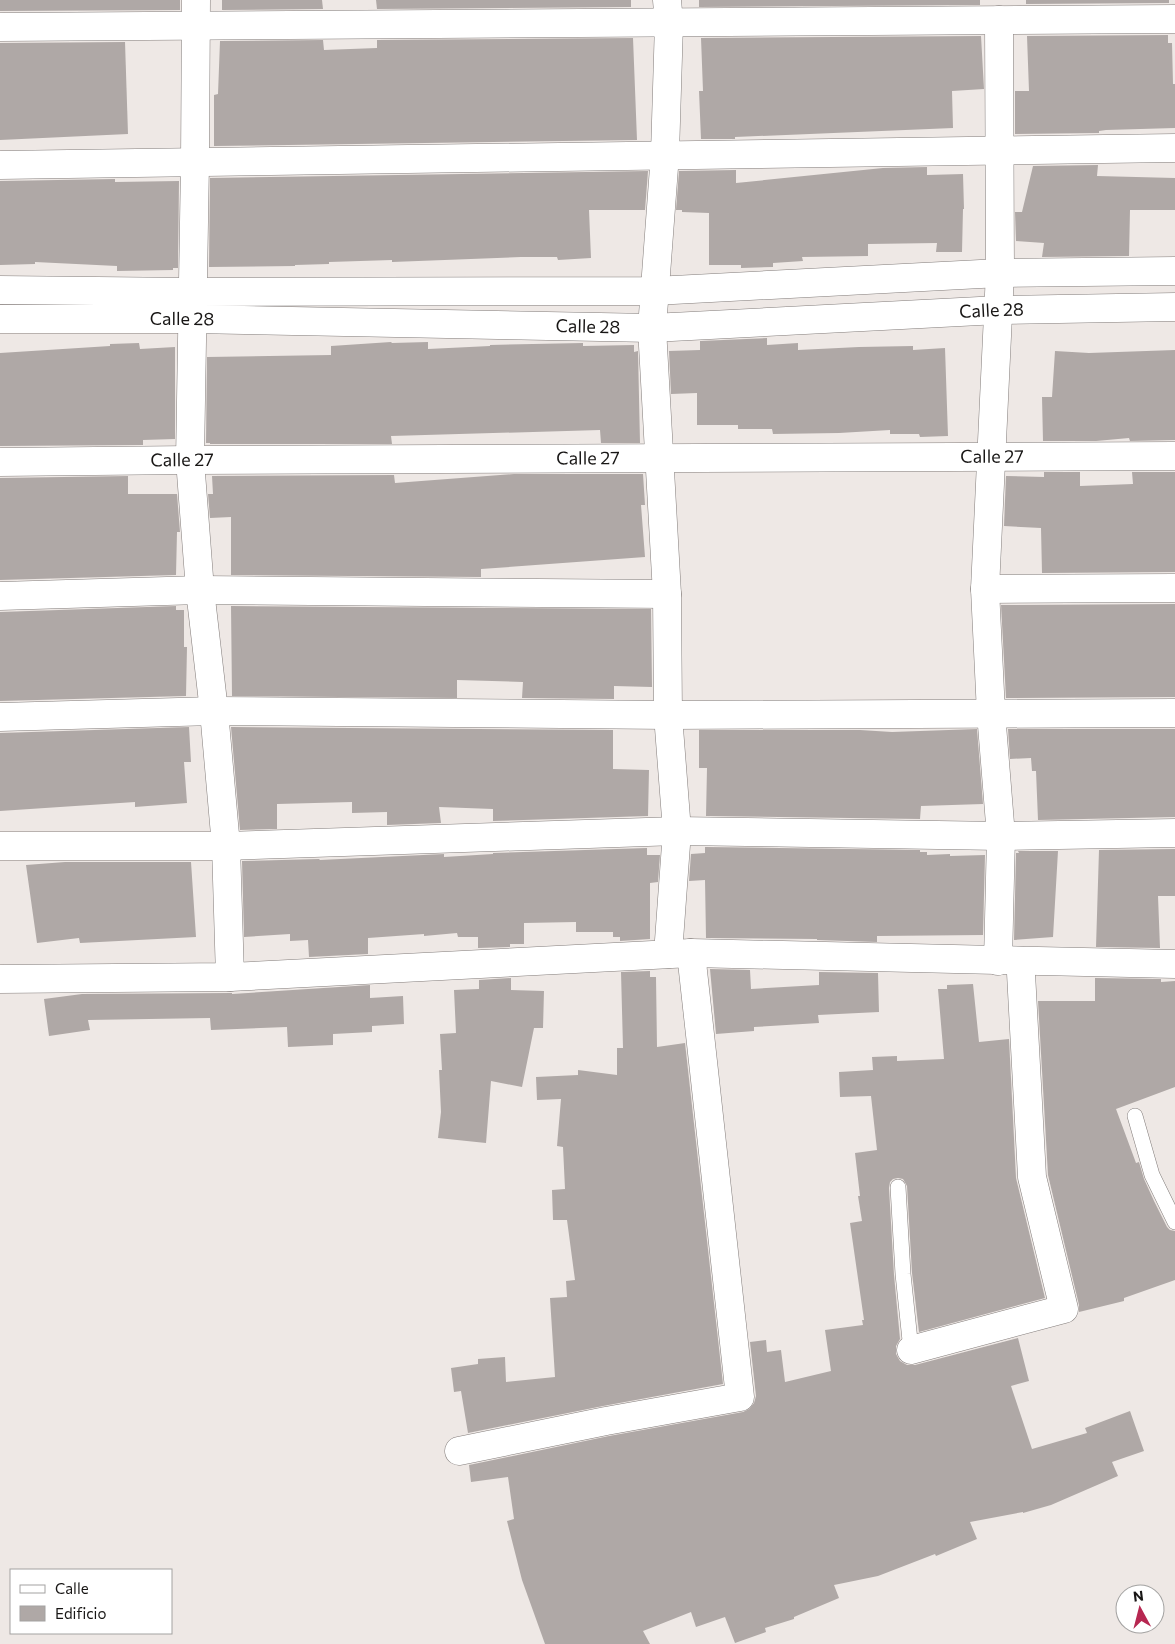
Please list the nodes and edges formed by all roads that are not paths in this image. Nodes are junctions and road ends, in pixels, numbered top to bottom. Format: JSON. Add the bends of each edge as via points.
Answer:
{"nodes":[{"id":1,"x":668,"y":11,"type":"edge"},
{"id":2,"x":196,"y":12,"type":"edge"},
{"id":3,"x":1175,"y":19,"type":"edge"},
{"id":4,"x":999,"y":20,"type":"junction"},
{"id":5,"x":0,"y":27,"type":"edge"},
{"id":6,"x":1175,"y":148,"type":"edge"},
{"id":7,"x":1000,"y":150,"type":"junction"},
{"id":8,"x":665,"y":154,"type":"junction"},
{"id":9,"x":195,"y":163,"type":"junction"},
{"id":10,"x":0,"y":165,"type":"edge"},
{"id":11,"x":1175,"y":271,"type":"edge"},
{"id":12,"x":1000,"y":273,"type":"junction"},
{"id":13,"x":0,"y":290,"type":"edge"},
{"id":14,"x":654,"y":291,"type":"junction"},
{"id":15,"x":193,"y":292,"type":"junction"},
{"id":16,"x":1175,"y":307,"type":"edge"},
{"id":17,"x":999,"y":310,"type":"junction"},
{"id":18,"x":193,"y":319,"type":"junction"},
{"id":19,"x":0,"y":320,"type":"edge"},
{"id":20,"x":652,"y":328,"type":"junction"},
{"id":21,"x":1175,"y":456,"type":"edge"},
{"id":22,"x":659,"y":458,"type":"junction"},
{"id":23,"x":992,"y":458,"type":"junction"},
{"id":24,"x":190,"y":460,"type":"junction"},
{"id":25,"x":0,"y":462,"type":"edge"},
{"id":26,"x":1175,"y":588,"type":"edge"},
{"id":27,"x":985,"y":589,"type":"junction"},
{"id":28,"x":200,"y":590,"type":"junction"},
{"id":29,"x":667,"y":594,"type":"junction"},
{"id":30,"x":0,"y":596,"type":"edge"},
{"id":31,"x":214,"y":711,"type":"junction"},
{"id":32,"x":991,"y":713,"type":"junction"},
{"id":33,"x":1175,"y":713,"type":"edge"},
{"id":34,"x":668,"y":715,"type":"junction"},
{"id":35,"x":0,"y":716,"type":"edge"},
{"id":36,"x":677,"y":831,"type":"junction"},
{"id":37,"x":1175,"y":833,"type":"edge"},
{"id":38,"x":1001,"y":836,"type":"junction"},
{"id":39,"x":0,"y":846,"type":"edge"},
{"id":40,"x":226,"y":846,"type":"junction"},
{"id":41,"x":680,"y":954,"type":"junction"},
{"id":42,"x":1010,"y":961,"type":"junction"},
{"id":43,"x":1175,"y":964,"type":"edge"},
{"id":44,"x":230,"y":977,"type":"junction"},
{"id":45,"x":0,"y":979,"type":"edge"},
{"id":46,"x":1135,"y":1116,"type":"dead end"},
{"id":47,"x":898,"y":1187,"type":"dead end"},
{"id":48,"x":1175,"y":1222,"type":"edge"},
{"id":49,"x":911,"y":1350,"type":"joint"},
{"id":50,"x":459,"y":1451,"type":"dead end"}],
"edges":[{"from":1,"to":2,"type":"street"},
{"from":1,"to":4,"type":"street"},
{"from":1,"to":8,"type":"street"},
{"from":2,"to":5,"type":"street"},
{"from":2,"to":9,"type":"street"},
{"from":3,"to":4,"type":"street"},
{"from":4,"to":7,"type":"street"},
{"from":6,"to":7,"type":"street"},
{"from":7,"to":8,"type":"street"},
{"from":7,"to":12,"type":"street"},
{"from":8,"to":9,"type":"street"},
{"from":8,"to":14,"type":"street"},
{"from":9,"to":10,"type":"street"},
{"from":9,"to":15,"type":"street"},
{"from":11,"to":12,"type":"street","name":"Calle 28"},
{"from":12,"to":14,"type":"street","name":"Calle 28"},
{"from":12,"to":17,"type":"street"},
{"from":13,"to":15,"type":"street","name":"Calle 28"},
{"from":14,"to":15,"type":"street","name":"Calle 28"},
{"from":14,"to":20,"type":"street"},
{"from":15,"to":18,"type":"street"},
{"from":16,"to":17,"type":"street","name":"Calle 28"},
{"from":17,"to":20,"type":"street","name":"Calle 28"},
{"from":17,"to":23,"type":"street"},
{"from":18,"to":19,"type":"street","name":"Calle 28"},
{"from":18,"to":20,"type":"street","name":"Calle 28"},
{"from":18,"to":24,"type":"street"},
{"from":20,"to":22,"type":"street"},
{"from":21,"to":23,"type":"street","name":"Calle 27"},
{"from":22,"to":23,"type":"street","name":"Calle 27"},
{"from":22,"to":24,"type":"street","name":"Calle 27"},
{"from":22,"to":29,"type":"street"},
{"from":23,"to":27,"type":"street"},
{"from":24,"to":25,"type":"street","name":"Calle 27"},
{"from":24,"to":28,"type":"street"},
{"from":26,"to":27,"type":"street"},
{"from":27,"to":32,"type":"street"},
{"from":28,"to":29,"type":"street"},
{"from":28,"to":30,"type":"street"},
{"from":28,"to":31,"type":"street"},
{"from":29,"to":34,"type":"street"},
{"from":31,"to":34,"type":"street"},
{"from":31,"to":35,"type":"street"},
{"from":31,"to":40,"type":"street"},
{"from":32,"to":33,"type":"street"},
{"from":32,"to":34,"type":"street"},
{"from":32,"to":38,"type":"street"},
{"from":34,"to":36,"type":"street"},
{"from":36,"to":38,"type":"street"},
{"from":36,"to":40,"type":"street"},
{"from":36,"to":41,"type":"street"},
{"from":37,"to":38,"type":"street"},
{"from":38,"to":42,"type":"street"},
{"from":39,"to":40,"type":"street"},
{"from":40,"to":44,"type":"street"},
{"from":41,"to":42,"type":"street"},
{"from":41,"to":44,"type":"street"},
{"from":41,"to":50,"type":"street","via":[[740,1397]]},
{"from":42,"to":43,"type":"street"},
{"from":42,"to":49,"type":"street","via":[[1021,973],[1032,1177],[1064,1309]]},
{"from":44,"to":45,"type":"street"},
{"from":46,"to":48,"type":"lane","via":[[1152,1175]]},
{"from":47,"to":49,"type":"lane"}]}
